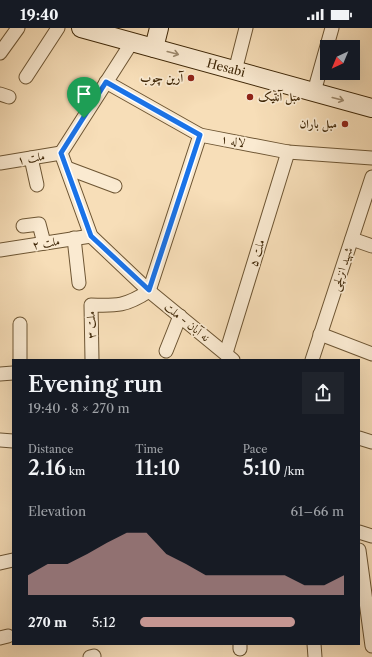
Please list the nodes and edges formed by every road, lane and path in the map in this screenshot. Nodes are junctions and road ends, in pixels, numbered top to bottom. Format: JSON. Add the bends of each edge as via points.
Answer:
{"nodes":[{"id":1,"x":18,"y":28,"type":"edge"},
{"id":2,"x":58,"y":28,"type":"edge"},
{"id":3,"x":81,"y":28,"type":"edge"},
{"id":4,"x":159,"y":28,"type":"edge"},
{"id":5,"x":246,"y":28,"type":"edge"},
{"id":6,"x":332,"y":28,"type":"edge"},
{"id":7,"x":132,"y":42,"type":"junction"},
{"id":8,"x":154,"y":48,"type":"junction"},
{"id":9,"x":0,"y":53,"type":"edge"},
{"id":10,"x":235,"y":71,"type":"junction"},
{"id":11,"x":26,"y":77,"type":"dead end"},
{"id":12,"x":106,"y":82,"type":"junction"},
{"id":13,"x":314,"y":92,"type":"junction"},
{"id":14,"x":372,"y":108,"type":"edge"},
{"id":15,"x":200,"y":135,"type":"junction"},
{"id":16,"x":288,"y":152,"type":"junction"},
{"id":17,"x":61,"y":153,"type":"junction"},
{"id":18,"x":31,"y":158,"type":"junction"},
{"id":19,"x":372,"y":158,"type":"edge"},
{"id":20,"x":0,"y":163,"type":"edge"},
{"id":21,"x":67,"y":168,"type":"junction"},
{"id":22,"x":372,"y":177,"type":"edge"},
{"id":23,"x":37,"y":185,"type":"dead end"},
{"id":24,"x":115,"y":186,"type":"dead end"},
{"id":25,"x":23,"y":226,"type":"dead end"},
{"id":26,"x":91,"y":236,"type":"junction"},
{"id":27,"x":74,"y":238,"type":"junction"},
{"id":28,"x":352,"y":239,"type":"junction"},
{"id":29,"x":44,"y":243,"type":"junction"},
{"id":30,"x":372,"y":246,"type":"edge"},
{"id":31,"x":0,"y":250,"type":"edge"},
{"id":32,"x":79,"y":284,"type":"dead end"},
{"id":33,"x":149,"y":290,"type":"junction"},
{"id":34,"x":180,"y":316,"type":"junction"},
{"id":35,"x":20,"y":324,"type":"dead end"},
{"id":36,"x":320,"y":334,"type":"junction"},
{"id":37,"x":166,"y":351,"type":"dead end"},
{"id":38,"x":372,"y":354,"type":"edge"},
{"id":39,"x":229,"y":357,"type":"edge"},
{"id":40,"x":20,"y":359,"type":"edge"},
{"id":41,"x":92,"y":359,"type":"edge"},
{"id":42,"x":312,"y":359,"type":"edge"},
{"id":43,"x":12,"y":373,"type":"edge"},
{"id":44,"x":0,"y":374,"type":"edge"},
{"id":45,"x":360,"y":438,"type":"edge"},
{"id":46,"x":0,"y":440,"type":"edge"},
{"id":47,"x":12,"y":441,"type":"edge"},
{"id":48,"x":372,"y":442,"type":"edge"},
{"id":49,"x":360,"y":532,"type":"edge"},
{"id":50,"x":372,"y":536,"type":"edge"},
{"id":51,"x":360,"y":557,"type":"edge"},
{"id":52,"x":12,"y":560,"type":"edge"},
{"id":53,"x":0,"y":563,"type":"edge"},
{"id":54,"x":314,"y":645,"type":"edge"},
{"id":55,"x":372,"y":646,"type":"edge"},
{"id":56,"x":315,"y":657,"type":"edge"}],
"edges":[{"from":1,"to":9,"type":"street"},
{"from":2,"to":11,"type":"street"},
{"from":3,"to":7,"type":"main road","name":"Hesabi"},
{"from":4,"to":8,"type":"main road"},
{"from":5,"to":10,"type":"street"},
{"from":6,"to":13,"type":"street"},
{"from":7,"to":8,"type":"main road","name":"Hesabi"},
{"from":7,"to":12,"type":"street"},
{"from":8,"to":10,"type":"main road","name":"Hesabi","one_way":true},
{"from":10,"to":13,"type":"main road","name":"Hesabi"},
{"from":12,"to":15,"type":"street","name":"لاله ۱"},
{"from":12,"to":17,"type":"street"},
{"from":13,"to":14,"type":"main road","name":"Hesabi","one_way":true},
{"from":15,"to":16,"type":"street","name":"لاله ۱"},
{"from":15,"to":33,"type":"street"},
{"from":16,"to":19,"type":"street","name":"لاله ۱"},
{"from":16,"to":39,"type":"street","name":"ملت ۵"},
{"from":17,"to":18,"type":"street","name":"ملت ۱"},
{"from":17,"to":21,"type":"street","name":"نه آبان - ملت"},
{"from":18,"to":20,"type":"street","name":"ملت ۱"},
{"from":18,"to":23,"type":"street"},
{"from":21,"to":24,"type":"street"},
{"from":21,"to":26,"type":"street","name":"نه آبان - ملت"},
{"from":22,"to":28,"type":"street","name":"شهید انزلچی"},
{"from":25,"to":29,"type":"street","via":[[39,224]]},
{"from":26,"to":27,"type":"street","name":"ملت ۲"},
{"from":26,"to":33,"type":"street","name":"نه آبان - ملت"},
{"from":27,"to":29,"type":"street","name":"ملت ۲"},
{"from":27,"to":32,"type":"street"},
{"from":28,"to":30,"type":"street"},
{"from":28,"to":36,"type":"street","name":"شهید انزلچی"},
{"from":29,"to":31,"type":"street","name":"ملت ۲"},
{"from":33,"to":34,"type":"street","name":"نه آبان - ملت"},
{"from":33,"to":41,"type":"street","name":"ملت ۳","via":[[129,303],[115,306],[91,305]]},
{"from":34,"to":37,"type":"street"},
{"from":34,"to":39,"type":"street","name":"نه آبان - ملت"},
{"from":35,"to":40,"type":"street"},
{"from":36,"to":38,"type":"street"},
{"from":36,"to":42,"type":"street","name":"شهید انزلچی"},
{"from":43,"to":44,"type":"street"},
{"from":45,"to":48,"type":"street"},
{"from":46,"to":47,"type":"street"},
{"from":49,"to":50,"type":"street"},
{"from":51,"to":55,"type":"street"},
{"from":52,"to":53,"type":"street"},
{"from":54,"to":56,"type":"street"}]}
